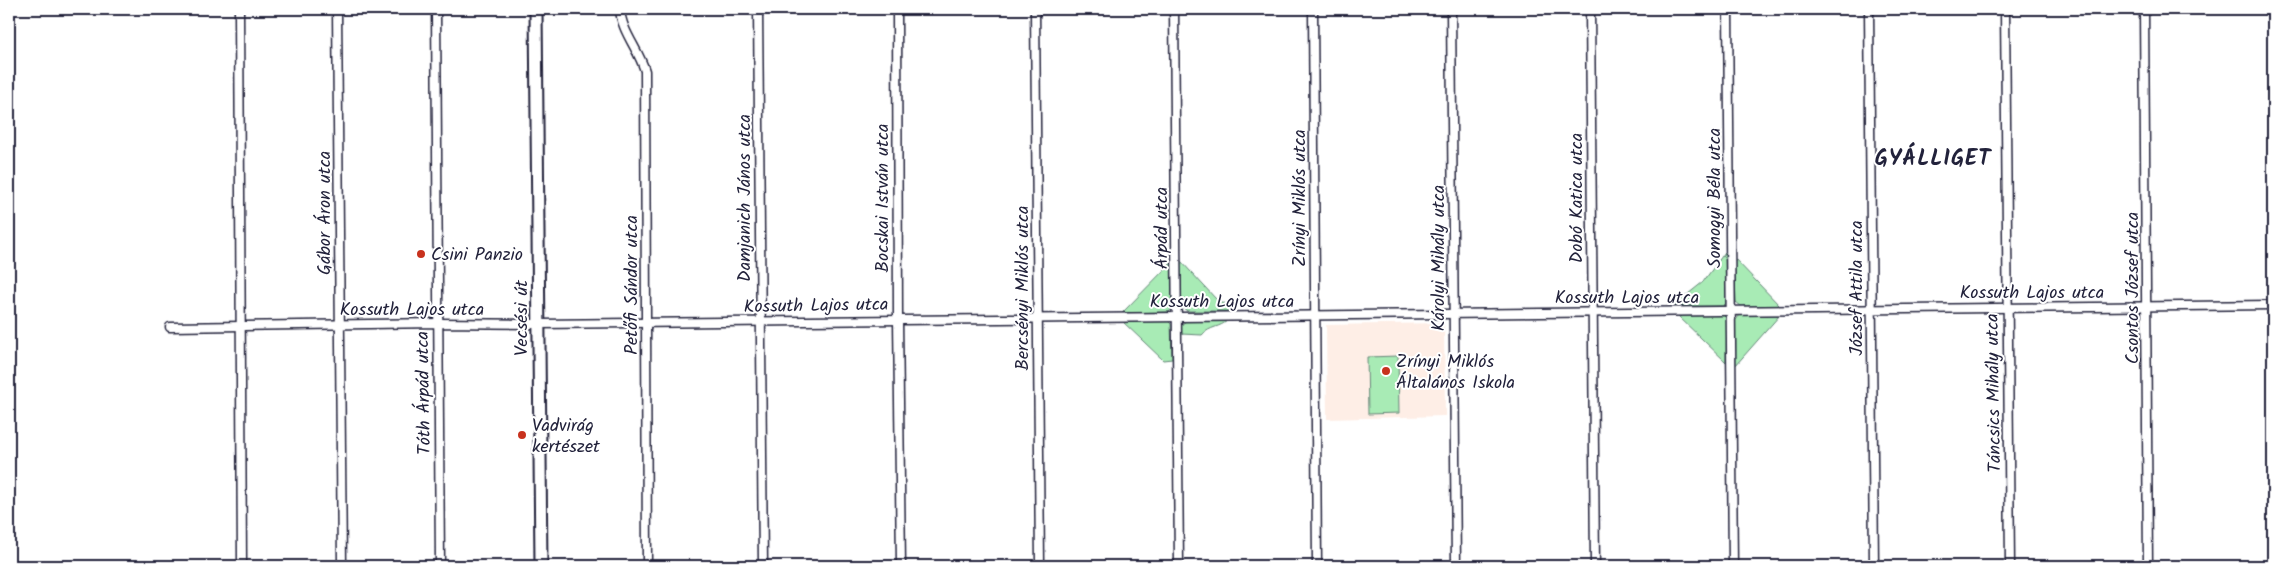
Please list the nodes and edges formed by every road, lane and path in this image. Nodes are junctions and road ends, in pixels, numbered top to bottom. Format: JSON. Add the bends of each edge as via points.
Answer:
{"nodes":[{"id":1,"x":239,"y":9,"type":"edge"},
{"id":2,"x":338,"y":9,"type":"edge"},
{"id":3,"x":436,"y":9,"type":"edge"},
{"id":4,"x":536,"y":9,"type":"edge"},
{"id":5,"x":620,"y":9,"type":"edge"},
{"id":6,"x":758,"y":9,"type":"edge"},
{"id":7,"x":897,"y":9,"type":"edge"},
{"id":8,"x":1035,"y":9,"type":"edge"},
{"id":9,"x":1174,"y":9,"type":"edge"},
{"id":10,"x":1313,"y":9,"type":"edge"},
{"id":11,"x":1451,"y":9,"type":"edge"},
{"id":12,"x":1590,"y":9,"type":"edge"},
{"id":13,"x":1728,"y":9,"type":"edge"},
{"id":14,"x":1869,"y":9,"type":"edge"},
{"id":15,"x":2005,"y":9,"type":"edge"},
{"id":16,"x":2144,"y":9,"type":"edge"},
{"id":17,"x":2273,"y":305,"type":"edge"},
{"id":18,"x":2008,"y":307,"type":"junction"},
{"id":19,"x":2147,"y":307,"type":"junction"},
{"id":20,"x":1871,"y":309,"type":"junction"},
{"id":21,"x":1730,"y":311,"type":"junction"},
{"id":22,"x":1592,"y":312,"type":"junction"},
{"id":23,"x":1454,"y":313,"type":"junction"},
{"id":24,"x":1177,"y":316,"type":"junction"},
{"id":25,"x":1314,"y":316,"type":"junction"},
{"id":26,"x":1038,"y":318,"type":"junction"},
{"id":27,"x":898,"y":319,"type":"junction"},
{"id":28,"x":760,"y":322,"type":"junction"},
{"id":29,"x":438,"y":323,"type":"junction"},
{"id":30,"x":646,"y":323,"type":"junction"},
{"id":31,"x":339,"y":324,"type":"junction"},
{"id":32,"x":539,"y":324,"type":"junction"},
{"id":33,"x":240,"y":326,"type":"junction"},
{"id":34,"x":170,"y":327,"type":"dead end"},
{"id":35,"x":242,"y":566,"type":"edge"},
{"id":36,"x":342,"y":566,"type":"edge"},
{"id":37,"x":440,"y":566,"type":"edge"},
{"id":38,"x":541,"y":566,"type":"edge"},
{"id":39,"x":647,"y":566,"type":"edge"},
{"id":40,"x":763,"y":566,"type":"edge"},
{"id":41,"x":901,"y":566,"type":"edge"},
{"id":42,"x":1040,"y":566,"type":"edge"},
{"id":43,"x":1179,"y":566,"type":"edge"},
{"id":44,"x":1317,"y":566,"type":"edge"},
{"id":45,"x":1456,"y":566,"type":"edge"},
{"id":46,"x":1595,"y":566,"type":"edge"},
{"id":47,"x":1733,"y":566,"type":"edge"},
{"id":48,"x":1874,"y":566,"type":"edge"},
{"id":49,"x":2010,"y":566,"type":"edge"},
{"id":50,"x":2148,"y":566,"type":"edge"}],
"edges":[{"from":1,"to":33,"type":"street"},
{"from":2,"to":31,"type":"street","name":"Gábor Áron utca"},
{"from":3,"to":29,"type":"street","name":"Tóth Árpád utca"},
{"from":4,"to":32,"type":"main road","name":"Vecsési út"},
{"from":5,"to":30,"type":"street","name":"Petőfi Sándor utca","via":[[623,25],[642,58],[645,71]]},
{"from":6,"to":28,"type":"street","name":"Damjanich János utca"},
{"from":7,"to":27,"type":"street","name":"Bocskai István utca"},
{"from":8,"to":26,"type":"street","name":"Bercsényi Miklós utca"},
{"from":9,"to":24,"type":"street","name":"Árpád utca"},
{"from":10,"to":25,"type":"street","name":"Zrínyi Miklós utca"},
{"from":11,"to":23,"type":"street","name":"Károlyi Mihály utca"},
{"from":12,"to":22,"type":"street","name":"Dobó Katica utca"},
{"from":13,"to":21,"type":"street","name":"Somogyi Béla utca"},
{"from":14,"to":20,"type":"street","name":"József Attila utca"},
{"from":15,"to":18,"type":"street","name":"Táncsics Mihály utca"},
{"from":16,"to":19,"type":"street","name":"Csontos József utca"},
{"from":17,"to":19,"type":"street","name":"Kossuth Lajos utca"},
{"from":18,"to":19,"type":"street","name":"Kossuth Lajos utca"},
{"from":18,"to":20,"type":"street","name":"Kossuth Lajos utca"},
{"from":18,"to":49,"type":"street","name":"Táncsics Mihály utca"},
{"from":19,"to":50,"type":"street","name":"Csontos József utca"},
{"from":20,"to":21,"type":"street","name":"Kossuth Lajos utca"},
{"from":20,"to":48,"type":"street","name":"József Attila utca"},
{"from":21,"to":22,"type":"street","name":"Kossuth Lajos utca"},
{"from":21,"to":47,"type":"street","name":"Somogyi Béla utca"},
{"from":22,"to":23,"type":"street","name":"Kossuth Lajos utca"},
{"from":22,"to":46,"type":"street","name":"Dobó Katica utca"},
{"from":23,"to":25,"type":"street","name":"Kossuth Lajos utca"},
{"from":23,"to":45,"type":"street","name":"Károlyi Mihály utca"},
{"from":24,"to":25,"type":"street","name":"Kossuth Lajos utca"},
{"from":24,"to":26,"type":"street","name":"Kossuth Lajos utca"},
{"from":24,"to":43,"type":"street","name":"Árpád utca"},
{"from":25,"to":44,"type":"street","name":"Zrínyi Miklós utca"},
{"from":26,"to":27,"type":"street","name":"Kossuth Lajos utca"},
{"from":26,"to":42,"type":"street","name":"Bercsényi Miklós utca"},
{"from":27,"to":28,"type":"street","name":"Kossuth Lajos utca"},
{"from":27,"to":41,"type":"street","name":"Bocskai István utca"},
{"from":28,"to":30,"type":"street","name":"Kossuth Lajos utca"},
{"from":28,"to":40,"type":"street","name":"Damjanich János utca"},
{"from":29,"to":31,"type":"street","name":"Kossuth Lajos utca"},
{"from":29,"to":32,"type":"street","name":"Kossuth Lajos utca"},
{"from":29,"to":37,"type":"street","name":"Tóth Árpád utca"},
{"from":30,"to":32,"type":"street","name":"Kossuth Lajos utca"},
{"from":30,"to":39,"type":"street","name":"Petőfi Sándor utca"},
{"from":31,"to":33,"type":"street","name":"Kossuth Lajos utca"},
{"from":31,"to":36,"type":"street","name":"Gábor Áron utca"},
{"from":32,"to":38,"type":"main road","name":"Vecsési út"},
{"from":33,"to":34,"type":"street","name":"Kossuth Lajos utca"},
{"from":33,"to":35,"type":"street"}]}
